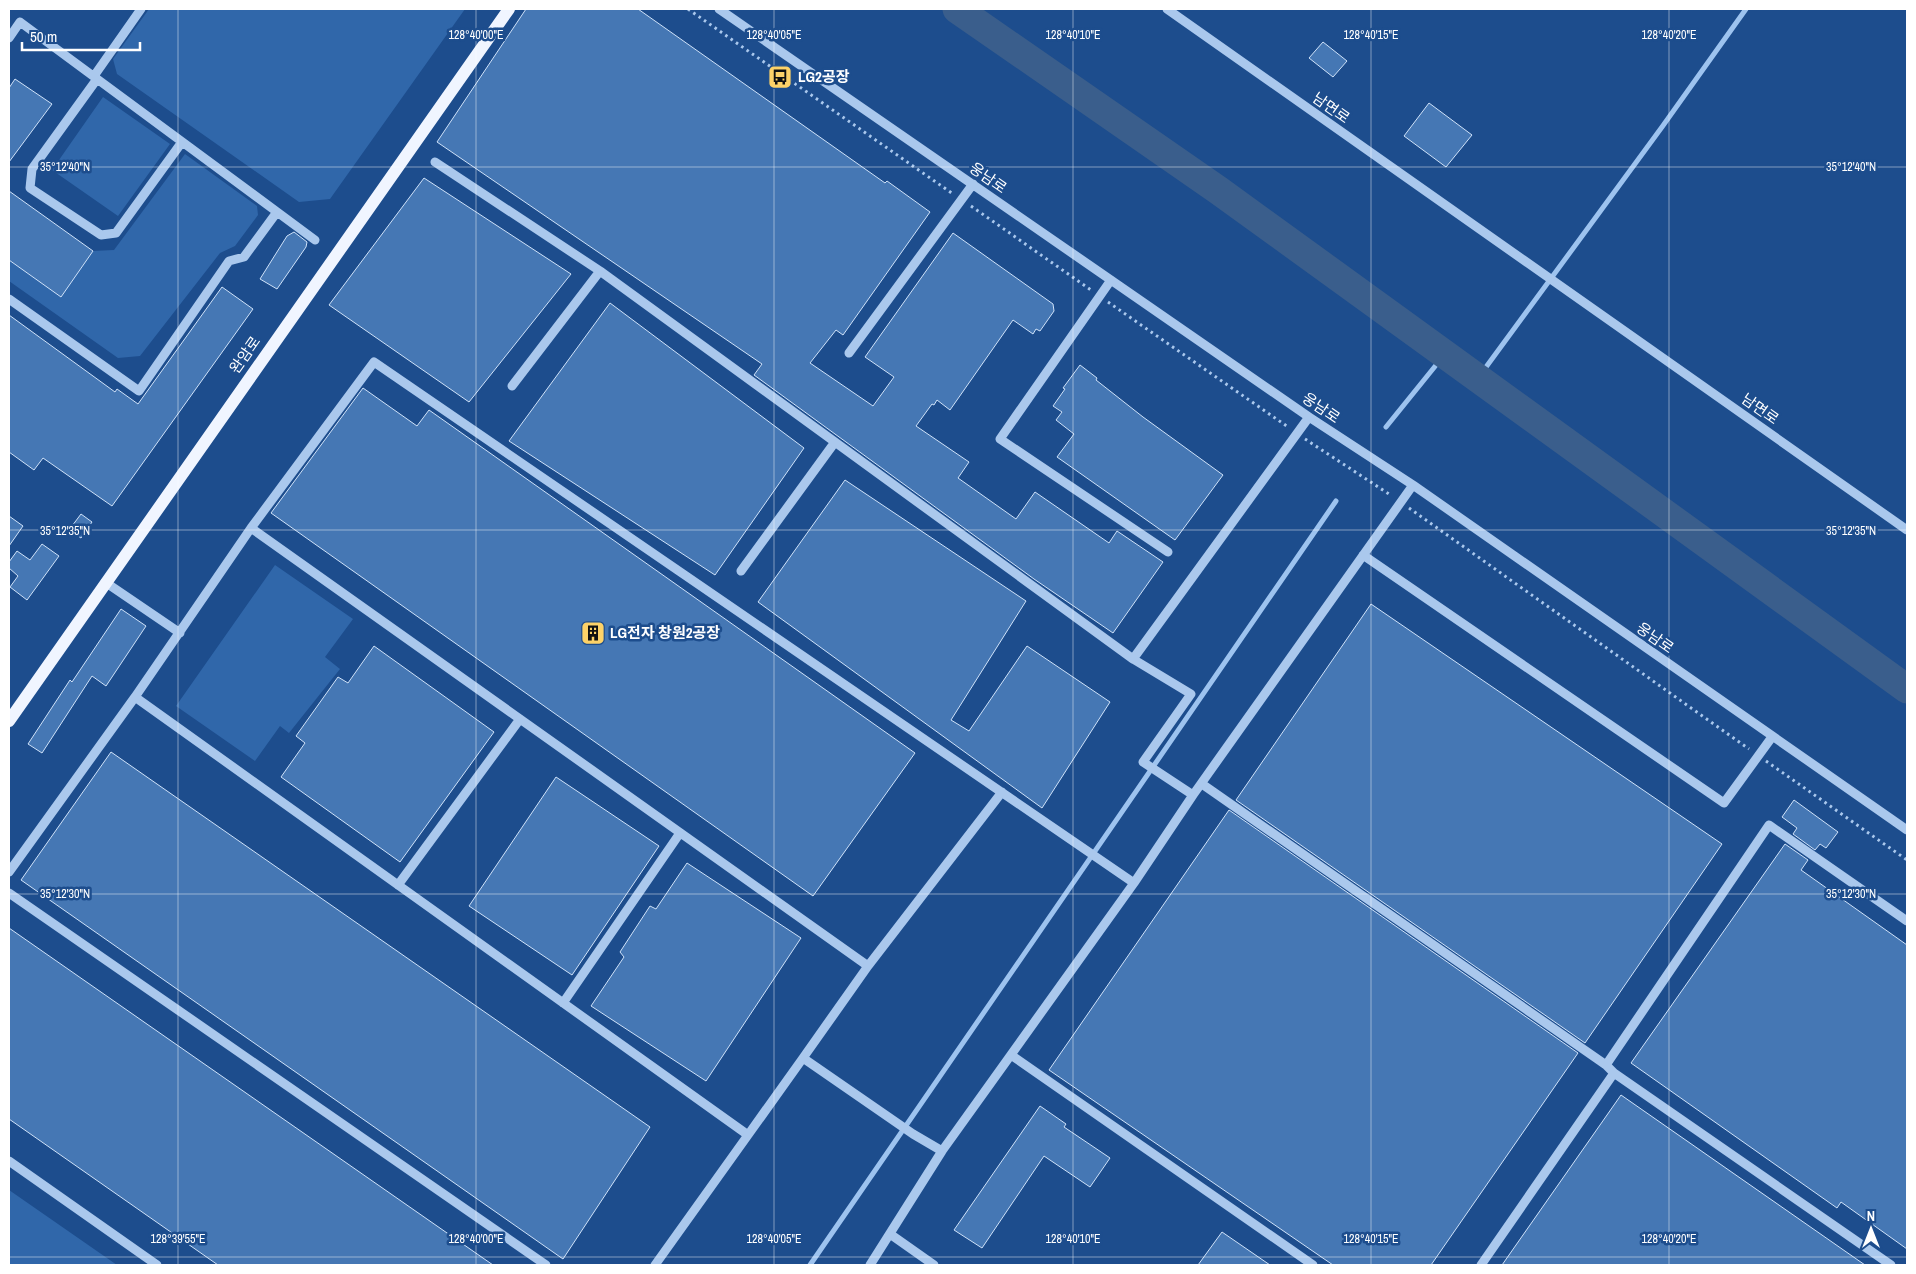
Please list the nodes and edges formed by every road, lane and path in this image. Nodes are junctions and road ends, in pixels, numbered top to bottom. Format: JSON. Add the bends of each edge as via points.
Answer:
{"nodes":[{"id":1,"x":141,"y":9,"type":"edge"},
{"id":2,"x":509,"y":9,"type":"edge"},
{"id":3,"x":719,"y":9,"type":"edge"},
{"id":4,"x":1167,"y":9,"type":"edge"},
{"id":5,"x":9,"y":38,"type":"edge"},
{"id":6,"x":95,"y":78,"type":"junction"},
{"id":7,"x":182,"y":142,"type":"junction"},
{"id":8,"x":435,"y":162,"type":"dead end"},
{"id":9,"x":973,"y":184,"type":"junction"},
{"id":10,"x":277,"y":212,"type":"junction"},
{"id":11,"x":315,"y":240,"type":"dead end"},
{"id":12,"x":600,"y":271,"type":"junction"},
{"id":13,"x":1111,"y":280,"type":"junction"},
{"id":14,"x":9,"y":299,"type":"edge"},
{"id":15,"x":849,"y":353,"type":"dead end"},
{"id":16,"x":512,"y":386,"type":"dead end"},
{"id":17,"x":1309,"y":417,"type":"junction"},
{"id":18,"x":835,"y":442,"type":"junction"},
{"id":19,"x":1413,"y":485,"type":"junction"},
{"id":20,"x":251,"y":528,"type":"junction"},
{"id":21,"x":1907,"y":530,"type":"edge"},
{"id":22,"x":1168,"y":552,"type":"dead end"},
{"id":23,"x":1363,"y":555,"type":"junction"},
{"id":24,"x":741,"y":571,"type":"dead end"},
{"id":25,"x":105,"y":582,"type":"junction"},
{"id":26,"x":180,"y":633,"type":"junction"},
{"id":27,"x":1133,"y":659,"type":"junction"},
{"id":28,"x":135,"y":698,"type":"junction"},
{"id":29,"x":520,"y":719,"type":"junction"},
{"id":30,"x":9,"y":721,"type":"edge"},
{"id":31,"x":1772,"y":737,"type":"junction"},
{"id":32,"x":1202,"y":784,"type":"junction"},
{"id":33,"x":1002,"y":792,"type":"junction"},
{"id":34,"x":1193,"y":795,"type":"junction"},
{"id":35,"x":1907,"y":830,"type":"edge"},
{"id":36,"x":680,"y":834,"type":"junction"},
{"id":37,"x":9,"y":872,"type":"edge"},
{"id":38,"x":1134,"y":884,"type":"junction"},
{"id":39,"x":398,"y":885,"type":"junction"},
{"id":40,"x":9,"y":893,"type":"edge"},
{"id":41,"x":1907,"y":921,"type":"edge"},
{"id":42,"x":868,"y":966,"type":"junction"},
{"id":43,"x":563,"y":1003,"type":"junction"},
{"id":44,"x":1011,"y":1055,"type":"junction"},
{"id":45,"x":803,"y":1058,"type":"junction"},
{"id":46,"x":1606,"y":1065,"type":"junction"},
{"id":47,"x":1614,"y":1073,"type":"junction"},
{"id":48,"x":748,"y":1134,"type":"junction"},
{"id":49,"x":942,"y":1151,"type":"junction"},
{"id":50,"x":9,"y":1161,"type":"edge"},
{"id":51,"x":890,"y":1234,"type":"junction"},
{"id":52,"x":157,"y":1265,"type":"edge"},
{"id":53,"x":546,"y":1265,"type":"edge"},
{"id":54,"x":655,"y":1265,"type":"edge"},
{"id":55,"x":870,"y":1265,"type":"edge"},
{"id":56,"x":934,"y":1265,"type":"edge"},
{"id":57,"x":1313,"y":1265,"type":"edge"},
{"id":58,"x":1481,"y":1265,"type":"edge"},
{"id":59,"x":1891,"y":1265,"type":"edge"}],
"edges":[{"from":1,"to":6,"type":"street"},
{"from":2,"to":25,"type":"main road","name":"완암로"},
{"from":3,"to":9,"type":"street","name":"웅남로"},
{"from":4,"to":21,"type":"street","name":"남면로"},
{"from":5,"to":6,"type":"street","via":[[20,22]]},
{"from":6,"to":7,"type":"street"},
{"from":6,"to":7,"type":"street","via":[[32,169],[30,188],[101,235],[116,233]]},
{"from":7,"to":10,"type":"street"},
{"from":8,"to":12,"type":"street"},
{"from":9,"to":13,"type":"street","name":"웅남로"},
{"from":9,"to":15,"type":"street"},
{"from":10,"to":11,"type":"street"},
{"from":10,"to":14,"type":"street","via":[[244,257],[229,261],[139,391]]},
{"from":12,"to":16,"type":"street"},
{"from":12,"to":18,"type":"street"},
{"from":13,"to":17,"type":"street","name":"웅남로"},
{"from":13,"to":22,"type":"street","via":[[1000,439]]},
{"from":17,"to":19,"type":"street","name":"웅남로"},
{"from":17,"to":27,"type":"street"},
{"from":18,"to":24,"type":"street"},
{"from":18,"to":27,"type":"street"},
{"from":19,"to":23,"type":"street"},
{"from":19,"to":31,"type":"street","name":"웅남로"},
{"from":20,"to":26,"type":"street"},
{"from":20,"to":29,"type":"street"},
{"from":20,"to":33,"type":"street","via":[[374,362]]},
{"from":23,"to":31,"type":"street","via":[[1724,803]]},
{"from":23,"to":32,"type":"street"},
{"from":25,"to":26,"type":"street"},
{"from":25,"to":30,"type":"main road","name":"완암로"},
{"from":26,"to":28,"type":"street"},
{"from":27,"to":34,"type":"street","via":[[1191,694],[1143,762]]},
{"from":28,"to":37,"type":"street"},
{"from":28,"to":39,"type":"street"},
{"from":29,"to":36,"type":"street"},
{"from":29,"to":39,"type":"street"},
{"from":31,"to":35,"type":"street","name":"웅남로"},
{"from":32,"to":34,"type":"street"},
{"from":32,"to":46,"type":"street"},
{"from":33,"to":38,"type":"street"},
{"from":33,"to":42,"type":"street"},
{"from":34,"to":38,"type":"street"},
{"from":36,"to":42,"type":"street"},
{"from":36,"to":43,"type":"street"},
{"from":38,"to":44,"type":"street"},
{"from":39,"to":43,"type":"street"},
{"from":40,"to":53,"type":"street"},
{"from":41,"to":46,"type":"street","via":[[1769,825]]},
{"from":42,"to":45,"type":"street"},
{"from":43,"to":48,"type":"street"},
{"from":44,"to":49,"type":"street"},
{"from":44,"to":57,"type":"street"},
{"from":45,"to":48,"type":"street"},
{"from":45,"to":49,"type":"street","via":[[912,1134]]},
{"from":46,"to":47,"type":"street"},
{"from":47,"to":58,"type":"street"},
{"from":47,"to":59,"type":"street"},
{"from":48,"to":54,"type":"street"},
{"from":49,"to":51,"type":"street"},
{"from":50,"to":52,"type":"street"},
{"from":51,"to":55,"type":"street"},
{"from":51,"to":56,"type":"street"}]}
